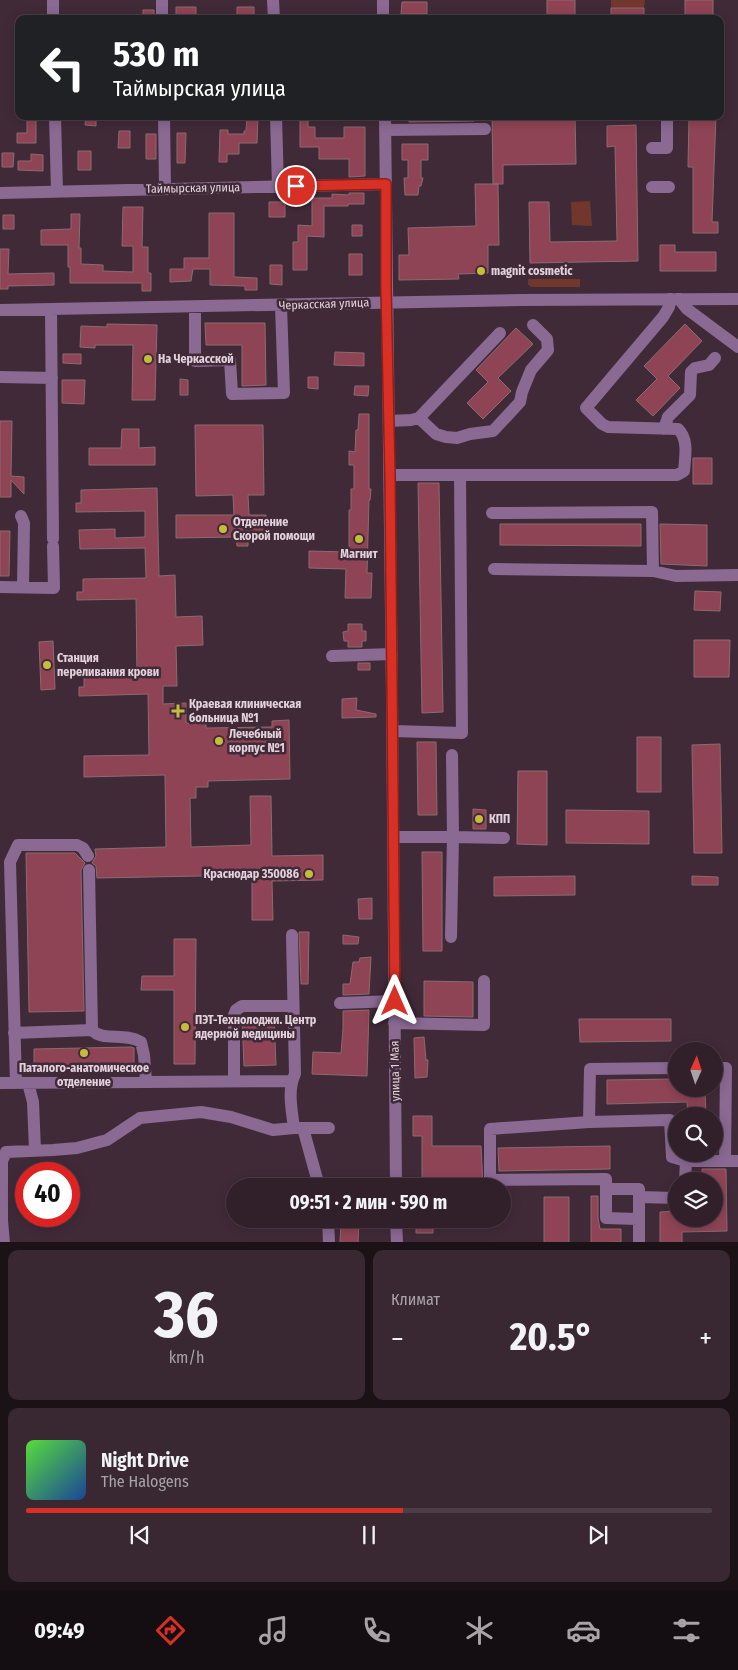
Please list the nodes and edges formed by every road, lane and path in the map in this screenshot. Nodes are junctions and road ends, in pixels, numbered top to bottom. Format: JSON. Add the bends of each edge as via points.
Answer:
{"nodes":[{"id":1,"x":53,"y":0,"type":"edge"},
{"id":2,"x":162,"y":0,"type":"edge"},
{"id":3,"x":273,"y":0,"type":"edge"},
{"id":4,"x":383,"y":0,"type":"edge"},
{"id":5,"x":53,"y":15,"type":"edge"},
{"id":6,"x":162,"y":15,"type":"edge"},
{"id":7,"x":274,"y":15,"type":"edge"},
{"id":8,"x":383,"y":15,"type":"edge"},
{"id":9,"x":55,"y":120,"type":"edge"},
{"id":10,"x":164,"y":120,"type":"edge"},
{"id":11,"x":276,"y":120,"type":"edge"},
{"id":12,"x":385,"y":120,"type":"edge"},
{"id":13,"x":667,"y":120,"type":"edge"},
{"id":14,"x":485,"y":129,"type":"dead end"},
{"id":15,"x":385,"y":130,"type":"junction"},
{"id":16,"x":659,"y":152,"type":"dead end"},
{"id":17,"x":386,"y":184,"type":"junction"},
{"id":18,"x":278,"y":187,"type":"junction"},
{"id":19,"x":652,"y":187,"type":"dead end"},
{"id":20,"x":669,"y":187,"type":"dead end"},
{"id":21,"x":165,"y":188,"type":"junction"},
{"id":22,"x":57,"y":192,"type":"junction"},
{"id":23,"x":0,"y":193,"type":"edge"},
{"id":24,"x":675,"y":299,"type":"junction"},
{"id":25,"x":738,"y":299,"type":"edge"},
{"id":26,"x":386,"y":302,"type":"junction"},
{"id":27,"x":281,"y":306,"type":"junction"},
{"id":28,"x":195,"y":307,"type":"junction"},
{"id":29,"x":0,"y":310,"type":"edge"},
{"id":30,"x":51,"y":310,"type":"junction"},
{"id":31,"x":532,"y":325,"type":"dead end"},
{"id":32,"x":500,"y":333,"type":"dead end"},
{"id":33,"x":738,"y":347,"type":"edge"},
{"id":34,"x":715,"y":358,"type":"dead end"},
{"id":35,"x":0,"y":377,"type":"edge"},
{"id":36,"x":52,"y":378,"type":"junction"},
{"id":37,"x":419,"y":418,"type":"junction"},
{"id":38,"x":388,"y":421,"type":"junction"},
{"id":39,"x":664,"y":429,"type":"junction"},
{"id":40,"x":390,"y":476,"type":"junction"},
{"id":41,"x":460,"y":476,"type":"junction"},
{"id":42,"x":492,"y":513,"type":"dead end"},
{"id":43,"x":21,"y":516,"type":"dead end"},
{"id":44,"x":494,"y":569,"type":"dead end"},
{"id":45,"x":653,"y":570,"type":"junction"},
{"id":46,"x":738,"y":575,"type":"edge"},
{"id":47,"x":0,"y":587,"type":"edge"},
{"id":48,"x":23,"y":587,"type":"junction"},
{"id":49,"x":392,"y":654,"type":"junction"},
{"id":50,"x":332,"y":656,"type":"dead end"},
{"id":51,"x":393,"y":731,"type":"junction"},
{"id":52,"x":452,"y":755,"type":"dead end"},
{"id":53,"x":393,"y":837,"type":"junction"},
{"id":54,"x":453,"y":837,"type":"junction"},
{"id":55,"x":504,"y":838,"type":"dead end"},
{"id":56,"x":88,"y":856,"type":"dead end"},
{"id":57,"x":5,"y":862,"type":"edge"},
{"id":58,"x":89,"y":870,"type":"dead end"},
{"id":59,"x":292,"y":935,"type":"dead end"},
{"id":60,"x":451,"y":937,"type":"dead end"},
{"id":61,"x":484,"y":981,"type":"dead end"},
{"id":62,"x":395,"y":1001,"type":"junction"},
{"id":63,"x":340,"y":1003,"type":"dead end"},
{"id":64,"x":293,"y":1006,"type":"junction"},
{"id":65,"x":394,"y":1023,"type":"junction"},
{"id":66,"x":92,"y":1030,"type":"junction"},
{"id":67,"x":14,"y":1033,"type":"junction"},
{"id":68,"x":668,"y":1068,"type":"edge"},
{"id":69,"x":723,"y":1068,"type":"edge"},
{"id":70,"x":293,"y":1078,"type":"junction"},
{"id":71,"x":146,"y":1081,"type":"junction"},
{"id":72,"x":234,"y":1081,"type":"junction"},
{"id":73,"x":0,"y":1083,"type":"edge"},
{"id":74,"x":22,"y":1083,"type":"junction"},
{"id":75,"x":668,"y":1120,"type":"edge"},
{"id":76,"x":589,"y":1122,"type":"junction"},
{"id":77,"x":298,"y":1128,"type":"junction"},
{"id":78,"x":329,"y":1128,"type":"dead end"},
{"id":79,"x":35,"y":1150,"type":"junction"},
{"id":80,"x":725,"y":1160,"type":"joint"},
{"id":81,"x":738,"y":1161,"type":"edge"},
{"id":82,"x":316,"y":1178,"type":"edge"},
{"id":83,"x":396,"y":1178,"type":"edge"},
{"id":84,"x":606,"y":1189,"type":"junction"},
{"id":85,"x":639,"y":1197,"type":"junction"},
{"id":86,"x":668,"y":1198,"type":"edge"},
{"id":87,"x":638,"y":1219,"type":"junction"},
{"id":88,"x":329,"y":1228,"type":"edge"},
{"id":89,"x":396,"y":1228,"type":"edge"},
{"id":90,"x":4,"y":1242,"type":"edge"},
{"id":91,"x":330,"y":1242,"type":"edge"},
{"id":92,"x":397,"y":1242,"type":"edge"},
{"id":93,"x":639,"y":1242,"type":"edge"}],
"edges":[{"from":1,"to":5,"type":"street"},
{"from":2,"to":6,"type":"street"},
{"from":3,"to":7,"type":"street"},
{"from":4,"to":8,"type":"street"},
{"from":9,"to":22,"type":"street"},
{"from":10,"to":21,"type":"street"},
{"from":11,"to":18,"type":"street"},
{"from":12,"to":15,"type":"street","name":"улица 1 Мая"},
{"from":13,"to":16,"type":"street","via":[[667,148]]},
{"from":14,"to":15,"type":"street"},
{"from":15,"to":17,"type":"street","name":"улица 1 Мая"},
{"from":17,"to":18,"type":"street","name":"Таймырская улица"},
{"from":17,"to":26,"type":"street","name":"улица 1 Мая"},
{"from":18,"to":21,"type":"street","name":"Таймырская улица"},
{"from":19,"to":20,"type":"street"},
{"from":21,"to":22,"type":"street","name":"Таймырская улица"},
{"from":22,"to":23,"type":"street","name":"Таймырская улица"},
{"from":24,"to":25,"type":"street","name":"Черкасская улица"},
{"from":24,"to":26,"type":"street","name":"Черкасская улица"},
{"from":24,"to":33,"type":"street"},
{"from":24,"to":39,"type":"street","via":[[586,408],[608,427]]},
{"from":26,"to":27,"type":"street","name":"Черкасская улица"},
{"from":26,"to":38,"type":"street","name":"улица 1 Мая"},
{"from":27,"to":28,"type":"street","name":"Черкасская улица"},
{"from":27,"to":28,"type":"street","via":[[284,393],[232,394],[230,360],[195,361]]},
{"from":28,"to":30,"type":"street","name":"Черкасская улица"},
{"from":29,"to":30,"type":"street","name":"Черкасская улица"},
{"from":30,"to":36,"type":"street"},
{"from":31,"to":37,"type":"street","via":[[547,339],[548,350],[531,370],[520,402],[493,431],[458,438],[446,437],[436,434]]},
{"from":32,"to":37,"type":"street"},
{"from":34,"to":39,"type":"street","via":[[709,365],[691,372],[690,395],[668,418]]},
{"from":35,"to":36,"type":"street"},
{"from":36,"to":48,"type":"street","via":[[54,588]]},
{"from":37,"to":38,"type":"street"},
{"from":38,"to":40,"type":"street","name":"улица 1 Мая"},
{"from":39,"to":41,"type":"street","via":[[678,430],[685,440],[684,471],[677,476]]},
{"from":40,"to":41,"type":"street"},
{"from":40,"to":49,"type":"street","name":"улица 1 Мая"},
{"from":41,"to":51,"type":"street","via":[[462,732]]},
{"from":42,"to":45,"type":"street","via":[[652,512]]},
{"from":43,"to":48,"type":"street","via":[[24,523]]},
{"from":44,"to":45,"type":"street"},
{"from":45,"to":46,"type":"street","via":[[676,576]]},
{"from":47,"to":48,"type":"street"},
{"from":49,"to":50,"type":"street"},
{"from":49,"to":51,"type":"street","name":"улица 1 Мая"},
{"from":51,"to":53,"type":"street","name":"улица 1 Мая"},
{"from":52,"to":54,"type":"street"},
{"from":53,"to":54,"type":"street"},
{"from":53,"to":62,"type":"street","name":"улица 1 Мая"},
{"from":54,"to":55,"type":"street"},
{"from":54,"to":60,"type":"street"},
{"from":56,"to":57,"type":"street","via":[[77,844],[18,845]]},
{"from":57,"to":67,"type":"street"},
{"from":58,"to":66,"type":"street"},
{"from":59,"to":64,"type":"street"},
{"from":61,"to":65,"type":"street","via":[[484,1025]]},
{"from":62,"to":63,"type":"street"},
{"from":62,"to":65,"type":"street","name":"улица 1 Мая"},
{"from":64,"to":70,"type":"street"},
{"from":64,"to":72,"type":"street","via":[[241,1006],[236,1010]]},
{"from":65,"to":83,"type":"street","name":"улица 1 Мая"},
{"from":66,"to":67,"type":"street"},
{"from":66,"to":71,"type":"street","via":[[96,1035],[128,1036],[141,1042]]},
{"from":67,"to":74,"type":"street"},
{"from":68,"to":76,"type":"street","via":[[590,1069]]},
{"from":69,"to":80,"type":"street","via":[[726,1068]]},
{"from":70,"to":72,"type":"street","via":[[290,1081]]},
{"from":70,"to":77,"type":"street","via":[[290,1096]]},
{"from":71,"to":72,"type":"street"},
{"from":71,"to":74,"type":"street"},
{"from":73,"to":74,"type":"street"},
{"from":74,"to":79,"type":"street","via":[[33,1102]]},
{"from":75,"to":76,"type":"street"},
{"from":76,"to":84,"type":"street","via":[[490,1129],[490,1180],[606,1179]]},
{"from":77,"to":78,"type":"street"},
{"from":77,"to":79,"type":"street","via":[[273,1130],[200,1112],[140,1118],[107,1140],[77,1148]]},
{"from":77,"to":82,"type":"street"},
{"from":79,"to":90,"type":"street","via":[[6,1152],[2,1161]]},
{"from":80,"to":81,"type":"street"},
{"from":84,"to":85,"type":"street","via":[[639,1189]]},
{"from":84,"to":87,"type":"street","via":[[606,1218]]},
{"from":85,"to":86,"type":"street"},
{"from":85,"to":87,"type":"street"},
{"from":87,"to":93,"type":"street"},
{"from":88,"to":91,"type":"street"},
{"from":89,"to":92,"type":"street"}]}
